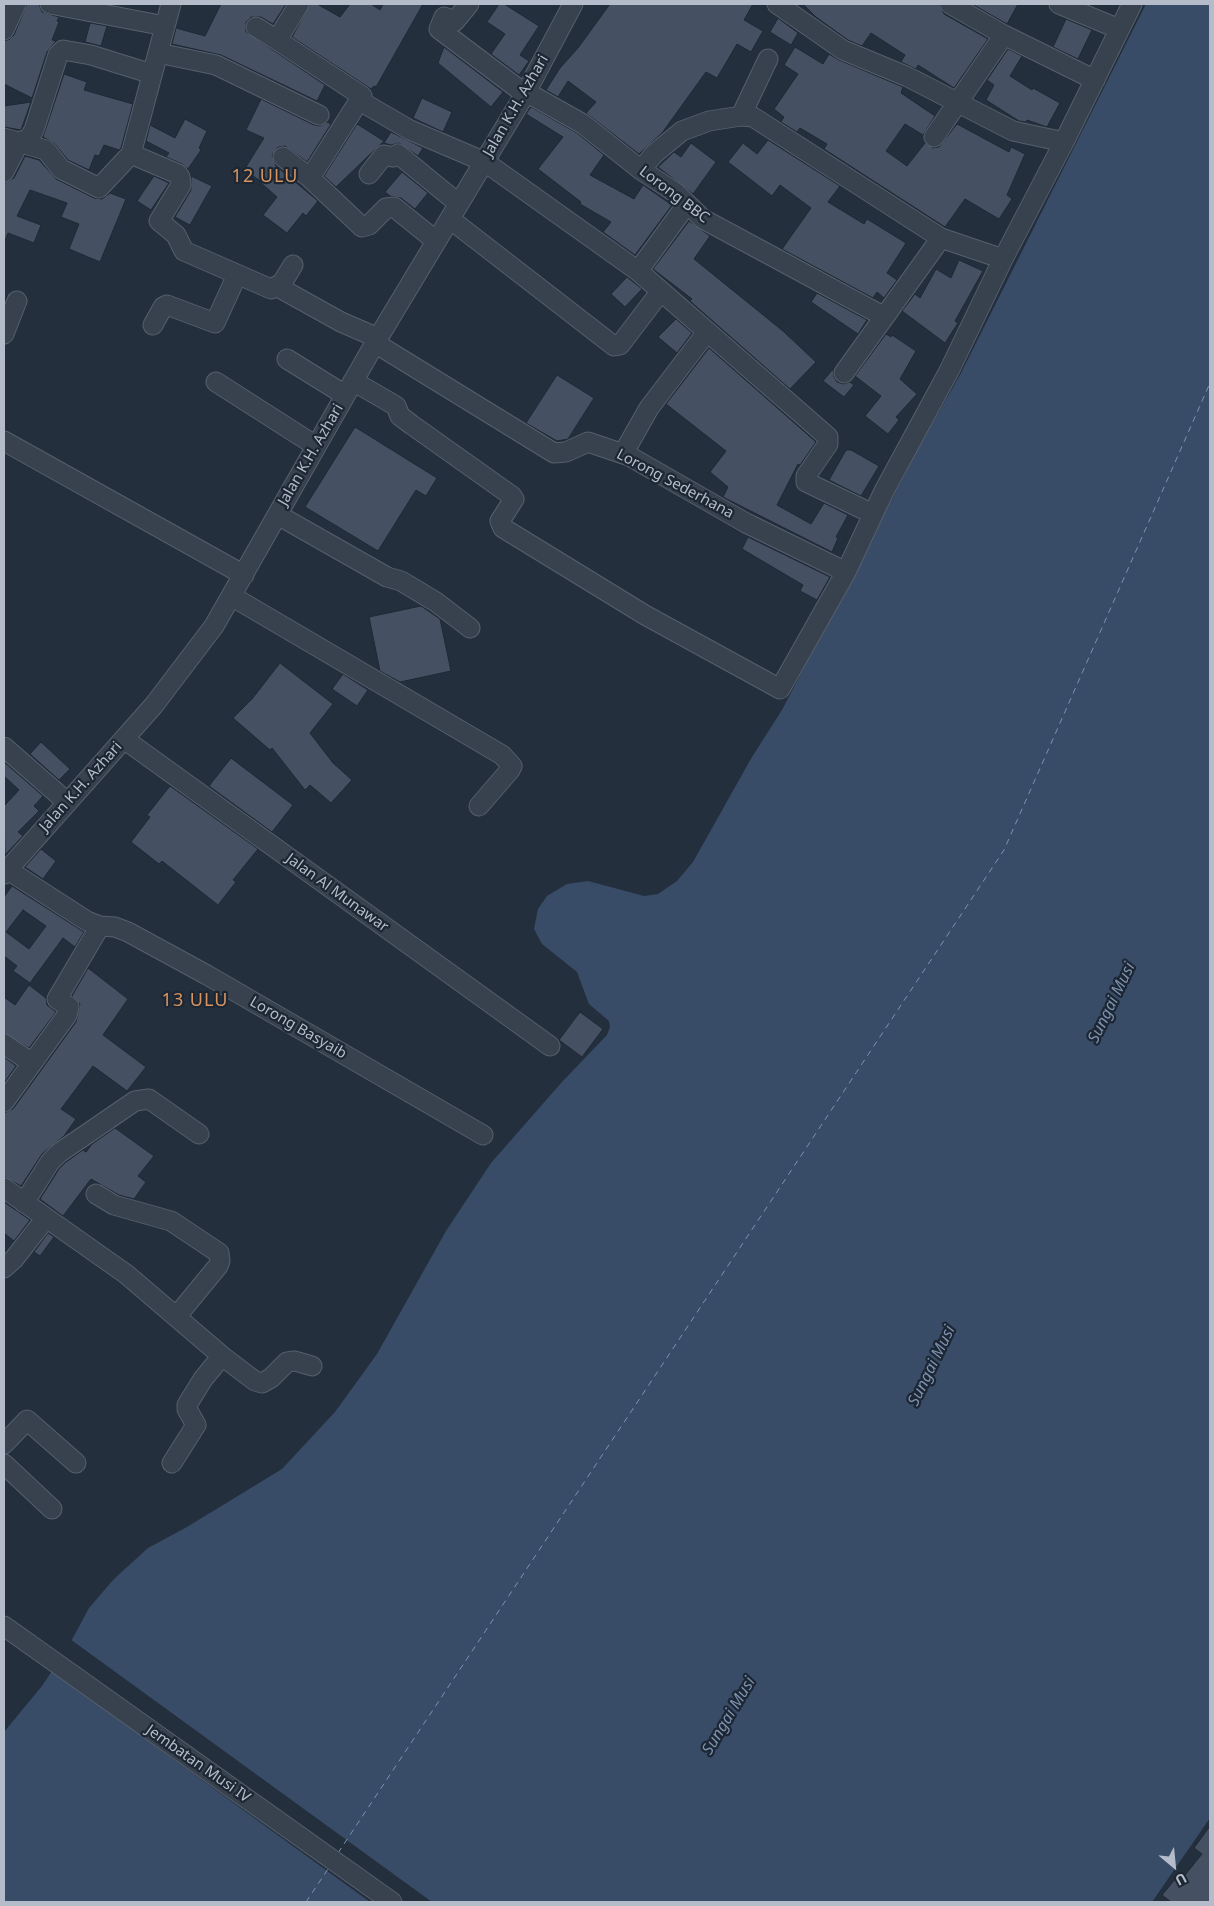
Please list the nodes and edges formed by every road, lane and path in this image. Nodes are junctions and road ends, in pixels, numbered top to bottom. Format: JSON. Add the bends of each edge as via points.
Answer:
{"nodes":[{"id":1,"x":16,"y":4,"type":"edge"},
{"id":2,"x":50,"y":4,"type":"edge"},
{"id":3,"x":171,"y":4,"type":"edge"},
{"id":4,"x":299,"y":4,"type":"edge"},
{"id":5,"x":469,"y":4,"type":"edge"},
{"id":6,"x":572,"y":4,"type":"edge"},
{"id":7,"x":777,"y":4,"type":"edge"},
{"id":8,"x":950,"y":4,"type":"edge"},
{"id":9,"x":1059,"y":4,"type":"edge"},
{"id":10,"x":1132,"y":4,"type":"edge"},
{"id":11,"x":165,"y":26,"type":"junction"},
{"id":12,"x":256,"y":27,"type":"dead end"},
{"id":13,"x":1119,"y":29,"type":"junction"},
{"id":14,"x":4,"y":30,"type":"edge"},
{"id":15,"x":1004,"y":35,"type":"junction"},
{"id":16,"x":277,"y":40,"type":"junction"},
{"id":17,"x":158,"y":53,"type":"junction"},
{"id":18,"x":768,"y":59,"type":"dead end"},
{"id":19,"x":152,"y":74,"type":"junction"},
{"id":20,"x":1095,"y":80,"type":"junction"},
{"id":21,"x":908,"y":89,"type":"dead end"},
{"id":22,"x":525,"y":93,"type":"junction"},
{"id":23,"x":360,"y":101,"type":"junction"},
{"id":24,"x":954,"y":107,"type":"junction"},
{"id":25,"x":318,"y":115,"type":"dead end"},
{"id":26,"x":741,"y":116,"type":"junction"},
{"id":27,"x":934,"y":137,"type":"dead end"},
{"id":28,"x":1005,"y":138,"type":"dead end"},
{"id":29,"x":16,"y":141,"type":"edge"},
{"id":30,"x":1064,"y":142,"type":"junction"},
{"id":31,"x":131,"y":154,"type":"junction"},
{"id":32,"x":283,"y":157,"type":"dead end"},
{"id":33,"x":481,"y":169,"type":"junction"},
{"id":34,"x":641,"y":170,"type":"junction"},
{"id":35,"x":4,"y":172,"type":"edge"},
{"id":36,"x":369,"y":174,"type":"dead end"},
{"id":37,"x":310,"y":178,"type":"junction"},
{"id":38,"x":687,"y":204,"type":"junction"},
{"id":39,"x":454,"y":212,"type":"junction"},
{"id":40,"x":941,"y":238,"type":"junction"},
{"id":41,"x":436,"y":241,"type":"junction"},
{"id":42,"x":1003,"y":259,"type":"junction"},
{"id":43,"x":293,"y":265,"type":"dead end"},
{"id":44,"x":638,"y":271,"type":"junction"},
{"id":45,"x":237,"y":274,"type":"junction"},
{"id":46,"x":278,"y":287,"type":"junction"},
{"id":47,"x":661,"y":291,"type":"junction"},
{"id":48,"x":17,"y":301,"type":"dead end"},
{"id":49,"x":883,"y":316,"type":"junction"},
{"id":50,"x":153,"y":325,"type":"dead end"},
{"id":51,"x":707,"y":332,"type":"junction"},
{"id":52,"x":4,"y":334,"type":"edge"},
{"id":53,"x":377,"y":341,"type":"junction"},
{"id":54,"x":287,"y":359,"type":"dead end"},
{"id":55,"x":844,"y":373,"type":"dead end"},
{"id":56,"x":216,"y":382,"type":"dead end"},
{"id":57,"x":349,"y":388,"type":"junction"},
{"id":58,"x":4,"y":441,"type":"edge"},
{"id":59,"x":316,"y":446,"type":"junction"},
{"id":60,"x":623,"y":454,"type":"junction"},
{"id":61,"x":873,"y":514,"type":"junction"},
{"id":62,"x":278,"y":515,"type":"junction"},
{"id":63,"x":846,"y":572,"type":"junction"},
{"id":64,"x":244,"y":575,"type":"junction"},
{"id":65,"x":233,"y":597,"type":"junction"},
{"id":66,"x":470,"y":628,"type":"dead end"},
{"id":67,"x":124,"y":739,"type":"junction"},
{"id":68,"x":4,"y":747,"type":"edge"},
{"id":69,"x":67,"y":802,"type":"junction"},
{"id":70,"x":478,"y":806,"type":"dead end"},
{"id":71,"x":6,"y":872,"type":"edge"},
{"id":72,"x":100,"y":926,"type":"junction"},
{"id":73,"x":4,"y":1044,"type":"edge"},
{"id":74,"x":550,"y":1046,"type":"dead end"},
{"id":75,"x":32,"y":1064,"type":"junction"},
{"id":76,"x":4,"y":1102,"type":"edge"},
{"id":77,"x":199,"y":1134,"type":"dead end"},
{"id":78,"x":482,"y":1135,"type":"dead end"},
{"id":79,"x":4,"y":1188,"type":"edge"},
{"id":80,"x":96,"y":1194,"type":"dead end"},
{"id":81,"x":24,"y":1203,"type":"junction"},
{"id":82,"x":46,"y":1218,"type":"junction"},
{"id":83,"x":4,"y":1268,"type":"edge"},
{"id":84,"x":176,"y":1317,"type":"junction"},
{"id":85,"x":222,"y":1356,"type":"junction"},
{"id":86,"x":312,"y":1366,"type":"dead end"},
{"id":87,"x":4,"y":1444,"type":"edge"},
{"id":88,"x":76,"y":1462,"type":"dead end"},
{"id":89,"x":172,"y":1463,"type":"dead end"},
{"id":90,"x":4,"y":1464,"type":"edge"},
{"id":91,"x":52,"y":1508,"type":"dead end"},
{"id":92,"x":4,"y":1626,"type":"edge"},
{"id":93,"x":392,"y":1902,"type":"edge"}],
"edges":[{"from":1,"to":14,"type":"street"},
{"from":2,"to":11,"type":"street"},
{"from":3,"to":11,"type":"street"},
{"from":4,"to":16,"type":"street"},
{"from":5,"to":22,"type":"street","name":"Lorong BBC","via":[[455,21],[444,17],[439,29]]},
{"from":6,"to":22,"type":"street","name":"Jalan K.H. Azhari"},
{"from":7,"to":24,"type":"street","via":[[843,50],[908,77]]},
{"from":8,"to":15,"type":"street"},
{"from":9,"to":13,"type":"street"},
{"from":10,"to":13,"type":"street"},
{"from":11,"to":17,"type":"street"},
{"from":12,"to":16,"type":"street"},
{"from":13,"to":20,"type":"street"},
{"from":15,"to":20,"type":"street"},
{"from":15,"to":24,"type":"street"},
{"from":16,"to":23,"type":"street","via":[[362,95]]},
{"from":17,"to":19,"type":"street"},
{"from":17,"to":25,"type":"street","via":[[216,65]]},
{"from":18,"to":26,"type":"street"},
{"from":19,"to":29,"type":"street","via":[[63,50],[58,55],[34,130]]},
{"from":19,"to":31,"type":"street"},
{"from":20,"to":30,"type":"street"},
{"from":21,"to":24,"type":"street"},
{"from":22,"to":33,"type":"street","name":"Jalan K.H. Azhari"},
{"from":22,"to":34,"type":"street","name":"Lorong BBC","via":[[583,124]]},
{"from":23,"to":33,"type":"street"},
{"from":23,"to":37,"type":"street"},
{"from":24,"to":27,"type":"street"},
{"from":24,"to":28,"type":"street"},
{"from":24,"to":30,"type":"street","via":[[1013,131]]},
{"from":26,"to":34,"type":"street","via":[[709,121],[682,131],[654,154]]},
{"from":26,"to":40,"type":"street","via":[[753,118]]},
{"from":29,"to":31,"type":"street","via":[[46,150],[61,169],[99,188]]},
{"from":29,"to":35,"type":"street"},
{"from":30,"to":42,"type":"street"},
{"from":31,"to":45,"type":"street","name":"Lorong Sederhana","via":[[180,177],[181,185],[158,221],[176,235],[184,251]]},
{"from":32,"to":37,"type":"street"},
{"from":33,"to":39,"type":"street","name":"Jalan K.H. Azhari"},
{"from":33,"to":44,"type":"street"},
{"from":34,"to":38,"type":"street","name":"Lorong BBC"},
{"from":36,"to":39,"type":"street","via":[[384,155],[393,157],[398,154]]},
{"from":37,"to":41,"type":"street","via":[[362,227],[369,225],[386,208],[394,207]]},
{"from":38,"to":44,"type":"street"},
{"from":38,"to":49,"type":"street","name":"Lorong BBC","via":[[703,219]]},
{"from":39,"to":41,"type":"street","name":"Jalan K.H. Azhari"},
{"from":39,"to":47,"type":"street","via":[[614,346],[620,345]]},
{"from":40,"to":42,"type":"street"},
{"from":40,"to":49,"type":"street"},
{"from":41,"to":53,"type":"street","name":"Jalan K.H. Azhari"},
{"from":42,"to":61,"type":"street","via":[[949,371]]},
{"from":43,"to":46,"type":"street"},
{"from":44,"to":47,"type":"street"},
{"from":45,"to":46,"type":"street","name":"Lorong Sederhana","via":[[271,289]]},
{"from":45,"to":50,"type":"street","via":[[215,323],[167,305]]},
{"from":46,"to":53,"type":"street","name":"Lorong Sederhana"},
{"from":47,"to":51,"type":"street"},
{"from":48,"to":52,"type":"street"},
{"from":49,"to":55,"type":"street"},
{"from":51,"to":60,"type":"street","via":[[649,408]]},
{"from":51,"to":61,"type":"street","via":[[828,436],[828,444],[806,476],[806,482]]},
{"from":53,"to":57,"type":"street","name":"Jalan K.H. Azhari"},
{"from":53,"to":60,"type":"street","name":"Lorong Sederhana","via":[[554,452],[566,452],[588,442]]},
{"from":54,"to":57,"type":"street"},
{"from":56,"to":59,"type":"street"},
{"from":57,"to":59,"type":"street","name":"Jalan K.H. Azhari"},
{"from":57,"to":63,"type":"street","via":[[396,406],[400,416],[512,496],[514,499],[500,521],[503,528],[645,615],[780,689]]},
{"from":58,"to":64,"type":"street"},
{"from":59,"to":62,"type":"street","name":"Jalan K.H. Azhari"},
{"from":60,"to":63,"type":"street","name":"Lorong Sederhana","via":[[746,523]]},
{"from":61,"to":63,"type":"street"},
{"from":62,"to":64,"type":"street","name":"Jalan K.H. Azhari"},
{"from":62,"to":66,"type":"street","via":[[387,577],[401,581]]},
{"from":64,"to":65,"type":"street","name":"Jalan K.H. Azhari"},
{"from":65,"to":67,"type":"street","name":"Jalan K.H. Azhari","via":[[174,679]]},
{"from":65,"to":70,"type":"street","via":[[502,755],[512,766]]},
{"from":67,"to":69,"type":"street","name":"Jalan K.H. Azhari"},
{"from":67,"to":74,"type":"street","name":"Jalan Al Munawar"},
{"from":68,"to":69,"type":"street"},
{"from":69,"to":71,"type":"street","name":"Jalan K.H. Azhari"},
{"from":71,"to":72,"type":"street","name":"Lorong Basyaib"},
{"from":72,"to":75,"type":"street","via":[[57,999],[69,1006],[69,1010]]},
{"from":72,"to":78,"type":"street","name":"Lorong Basyaib","via":[[128,932],[216,980]]},
{"from":73,"to":75,"type":"street"},
{"from":75,"to":76,"type":"street"},
{"from":77,"to":81,"type":"street","via":[[149,1099],[135,1101],[50,1162]]},
{"from":79,"to":81,"type":"street"},
{"from":80,"to":84,"type":"street","via":[[114,1205],[171,1220],[220,1256],[218,1266]]},
{"from":81,"to":82,"type":"street"},
{"from":82,"to":83,"type":"street"},
{"from":82,"to":84,"type":"street","via":[[126,1274]]},
{"from":84,"to":85,"type":"street"},
{"from":85,"to":86,"type":"street","via":[[262,1383],[288,1362]]},
{"from":85,"to":89,"type":"street","via":[[187,1404],[186,1409],[196,1425]]},
{"from":87,"to":88,"type":"street","via":[[27,1420]]},
{"from":90,"to":91,"type":"street"},
{"from":92,"to":93,"type":"street","name":"Jembatan Musi IV"}]}
